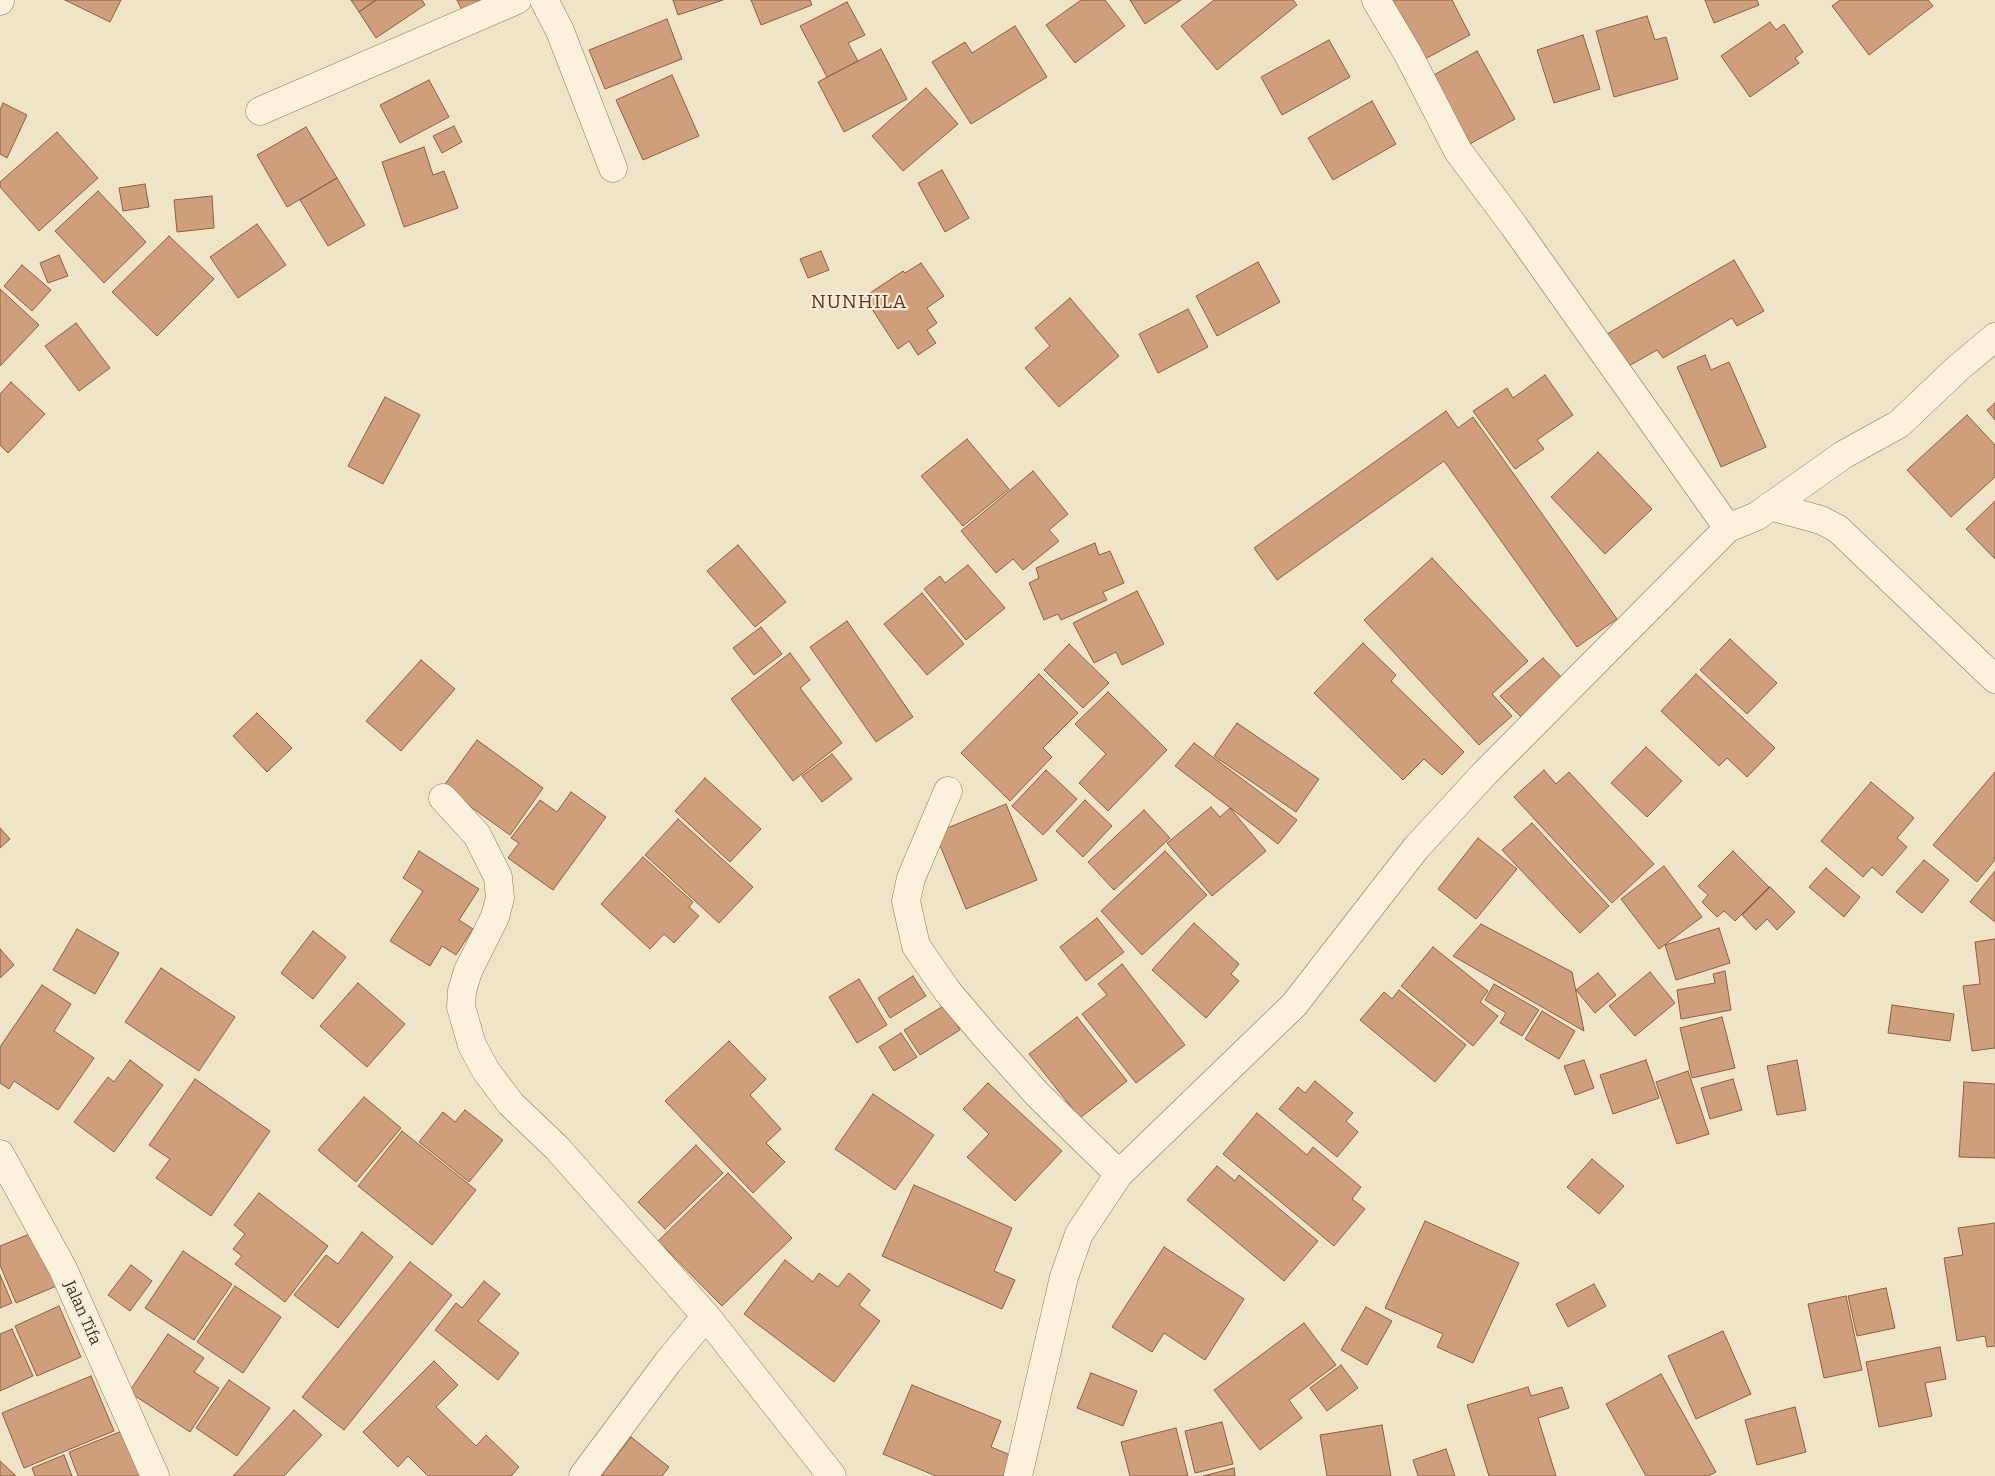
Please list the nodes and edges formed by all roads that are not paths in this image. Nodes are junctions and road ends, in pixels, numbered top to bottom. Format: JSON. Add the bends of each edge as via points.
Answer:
{"nodes":[{"id":1,"x":517,"y":0,"type":"edge"},
{"id":2,"x":544,"y":0,"type":"edge"},
{"id":3,"x":1376,"y":0,"type":"edge"},
{"id":4,"x":260,"y":111,"type":"dead end"},
{"id":5,"x":612,"y":168,"type":"dead end"},
{"id":6,"x":1995,"y":337,"type":"edge"},
{"id":7,"x":1770,"y":506,"type":"junction"},
{"id":8,"x":1728,"y":528,"type":"junction"},
{"id":9,"x":1995,"y":679,"type":"edge"},
{"id":10,"x":948,"y":791,"type":"dead end"},
{"id":11,"x":443,"y":798,"type":"dead end"},
{"id":12,"x":0,"y":1154,"type":"edge"},
{"id":13,"x":1119,"y":1174,"type":"junction"},
{"id":14,"x":706,"y":1316,"type":"junction"},
{"id":15,"x":155,"y":1476,"type":"edge"},
{"id":16,"x":583,"y":1476,"type":"edge"},
{"id":17,"x":832,"y":1476,"type":"edge"},
{"id":18,"x":1018,"y":1476,"type":"edge"}],
"edges":[{"from":1,"to":4,"type":"street"},
{"from":2,"to":5,"type":"street","via":[[560,31]]},
{"from":3,"to":8,"type":"street","via":[[1458,151]]},
{"from":6,"to":7,"type":"street","via":[[1899,424],[1843,455]]},
{"from":7,"to":8,"type":"street","via":[[1757,516]]},
{"from":7,"to":9,"type":"street","via":[[1821,520],[1838,530]]},
{"from":8,"to":13,"type":"street","via":[[1485,773],[1416,848],[1294,1005]]},
{"from":10,"to":13,"type":"street","via":[[911,878],[906,901],[916,946],[948,992],[1038,1096]]},
{"from":11,"to":14,"type":"street","via":[[477,835],[498,877],[500,898],[496,917],[468,971],[462,991],[461,1007],[472,1045],[486,1071],[511,1104],[557,1148]]},
{"from":12,"to":15,"type":"street","name":"Jalan Tifa","via":[[63,1269]]},
{"from":13,"to":18,"type":"street","via":[[1079,1234],[1064,1277]]},
{"from":14,"to":16,"type":"street"},
{"from":14,"to":17,"type":"street"}]}
